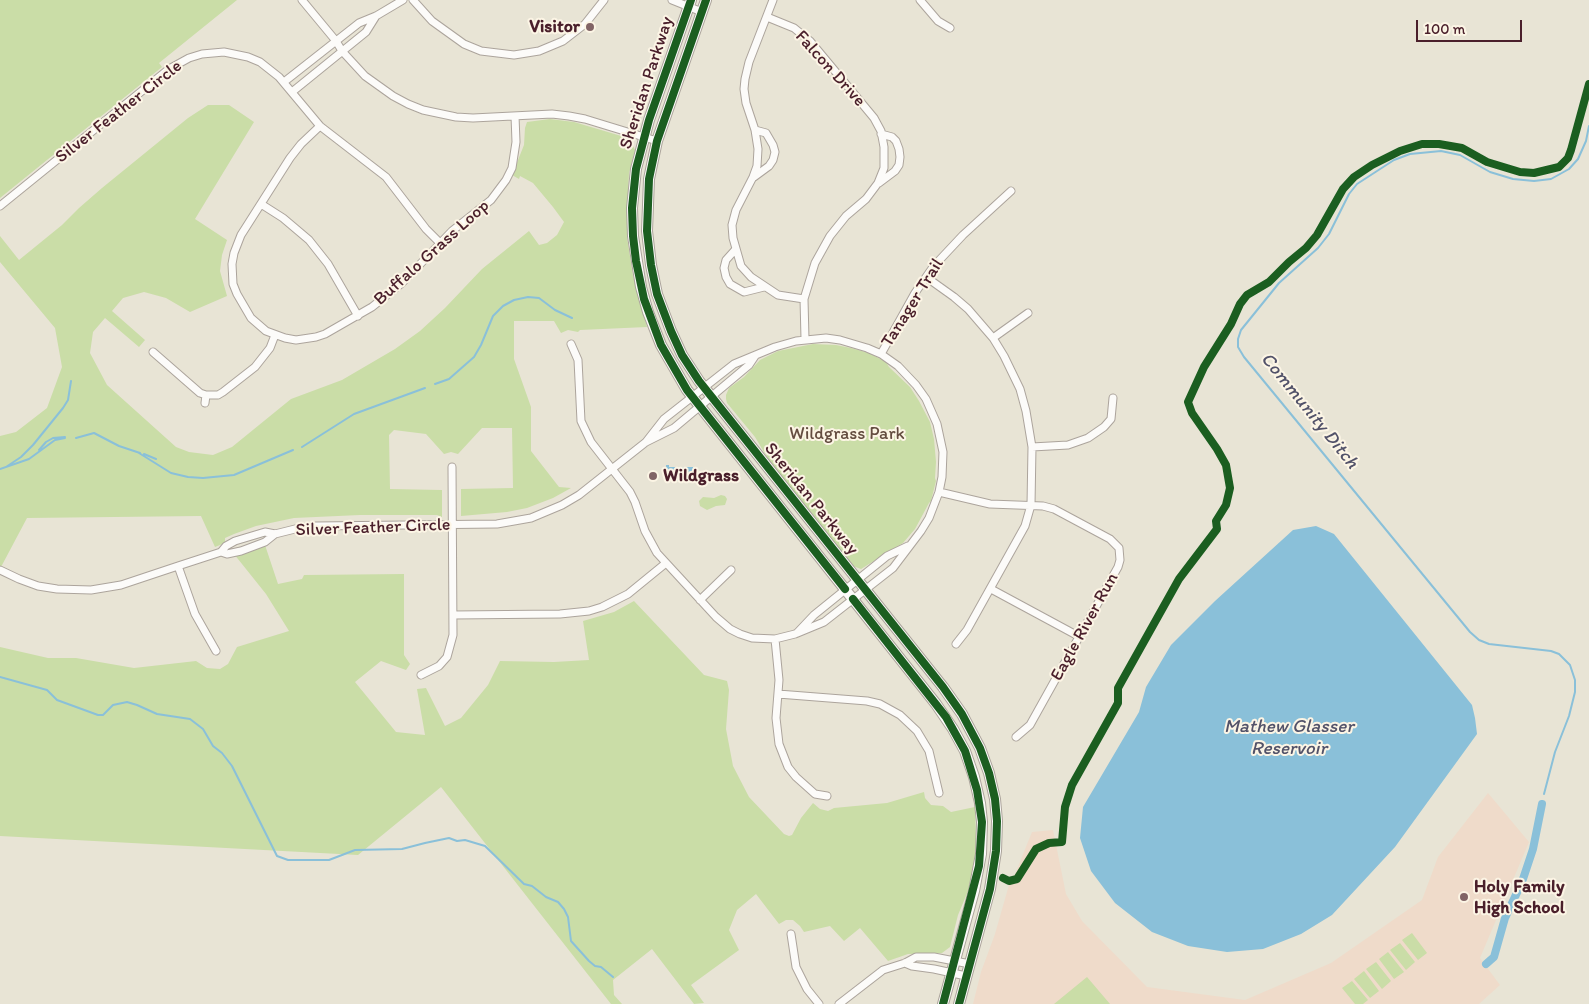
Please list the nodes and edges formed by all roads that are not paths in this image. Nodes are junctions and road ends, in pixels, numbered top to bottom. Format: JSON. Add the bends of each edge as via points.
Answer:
{"nodes":[{"id":1,"x":302,"y":0,"type":"edge"},
{"id":2,"x":403,"y":0,"type":"edge"},
{"id":3,"x":413,"y":0,"type":"edge"},
{"id":4,"x":604,"y":0,"type":"edge"},
{"id":5,"x":672,"y":0,"type":"edge"},
{"id":6,"x":706,"y":0,"type":"edge"},
{"id":7,"x":773,"y":0,"type":"edge"},
{"id":8,"x":920,"y":0,"type":"edge"},
{"id":9,"x":690,"y":3,"type":"edge"},
{"id":10,"x":702,"y":12,"type":"junction"},
{"id":11,"x":376,"y":16,"type":"junction"},
{"id":12,"x":767,"y":17,"type":"junction"},
{"id":13,"x":950,"y":28,"type":"dead end"},
{"id":14,"x":339,"y":46,"type":"junction"},
{"id":15,"x":284,"y":82,"type":"junction"},
{"id":16,"x":292,"y":92,"type":"junction"},
{"id":17,"x":515,"y":116,"type":"junction"},
{"id":18,"x":320,"y":126,"type":"junction"},
{"id":19,"x":755,"y":130,"type":"junction"},
{"id":20,"x":881,"y":134,"type":"junction"},
{"id":21,"x":644,"y":137,"type":"junction"},
{"id":22,"x":657,"y":141,"type":"junction"},
{"id":23,"x":753,"y":177,"type":"junction"},
{"id":24,"x":878,"y":183,"type":"junction"},
{"id":25,"x":1011,"y":191,"type":"dead end"},
{"id":26,"x":261,"y":204,"type":"junction"},
{"id":27,"x":1,"y":206,"type":"edge"},
{"id":28,"x":440,"y":243,"type":"junction"},
{"id":29,"x":735,"y":250,"type":"junction"},
{"id":30,"x":926,"y":277,"type":"junction"},
{"id":31,"x":764,"y":286,"type":"junction"},
{"id":32,"x":804,"y":299,"type":"junction"},
{"id":33,"x":1028,"y":313,"type":"dead end"},
{"id":34,"x":358,"y":316,"type":"junction"},
{"id":35,"x":275,"y":335,"type":"junction"},
{"id":36,"x":993,"y":338,"type":"junction"},
{"id":37,"x":805,"y":339,"type":"junction"},
{"id":38,"x":571,"y":344,"type":"dead end"},
{"id":39,"x":153,"y":352,"type":"dead end"},
{"id":40,"x":881,"y":354,"type":"junction"},
{"id":41,"x":755,"y":356,"type":"junction"},
{"id":42,"x":704,"y":388,"type":"junction"},
{"id":43,"x":692,"y":397,"type":"junction"},
{"id":44,"x":710,"y":397,"type":"junction"},
{"id":45,"x":1112,"y":398,"type":"dead end"},
{"id":46,"x":699,"y":406,"type":"junction"},
{"id":47,"x":646,"y":442,"type":"junction"},
{"id":48,"x":1032,"y":447,"type":"junction"},
{"id":49,"x":452,"y":467,"type":"dead end"},
{"id":50,"x":612,"y":469,"type":"junction"},
{"id":51,"x":939,"y":492,"type":"junction"},
{"id":52,"x":1030,"y":505,"type":"junction"},
{"id":53,"x":453,"y":525,"type":"junction"},
{"id":54,"x":275,"y":534,"type":"junction"},
{"id":55,"x":908,"y":546,"type":"junction"},
{"id":56,"x":221,"y":552,"type":"junction"},
{"id":57,"x":666,"y":563,"type":"junction"},
{"id":58,"x":178,"y":566,"type":"junction"},
{"id":59,"x":0,"y":570,"type":"edge"},
{"id":60,"x":732,"y":570,"type":"dead end"},
{"id":61,"x":857,"y":580,"type":"junction"},
{"id":62,"x":991,"y":589,"type":"junction"},
{"id":63,"x":845,"y":590,"type":"junction"},
{"id":64,"x":865,"y":590,"type":"junction"},
{"id":65,"x":853,"y":599,"type":"junction"},
{"id":66,"x":700,"y":600,"type":"junction"},
{"id":67,"x":453,"y":615,"type":"junction"},
{"id":68,"x":795,"y":634,"type":"junction"},
{"id":69,"x":1080,"y":637,"type":"junction"},
{"id":70,"x":775,"y":640,"type":"junction"},
{"id":71,"x":956,"y":644,"type":"dead end"},
{"id":72,"x":216,"y":652,"type":"dead end"},
{"id":73,"x":421,"y":675,"type":"dead end"},
{"id":74,"x":778,"y":694,"type":"junction"},
{"id":75,"x":1016,"y":738,"type":"dead end"},
{"id":76,"x":939,"y":793,"type":"dead end"},
{"id":77,"x":827,"y":796,"type":"dead end"},
{"id":78,"x":790,"y":934,"type":"dead end"},
{"id":79,"x":955,"y":960,"type":"junction"},
{"id":80,"x":905,"y":962,"type":"junction"},
{"id":81,"x":970,"y":964,"type":"junction"},
{"id":82,"x":951,"y":973,"type":"junction"},
{"id":83,"x":966,"y":976,"type":"junction"},
{"id":84,"x":819,"y":1004,"type":"edge"},
{"id":85,"x":839,"y":1004,"type":"edge"},
{"id":86,"x":943,"y":1004,"type":"edge"},
{"id":87,"x":959,"y":1004,"type":"edge"}],
"edges":[{"from":1,"to":14,"type":"street"},
{"from":2,"to":11,"type":"street"},
{"from":3,"to":4,"type":"street","via":[[432,21],[464,44],[481,51],[514,55],[539,51],[563,41],[584,24]]},
{"from":5,"to":9,"type":"street"},
{"from":6,"to":10,"type":"main road","name":"Sheridan Parkway"},
{"from":7,"to":12,"type":"street"},
{"from":8,"to":13,"type":"street","via":[[938,21]]},
{"from":9,"to":10,"type":"street"},
{"from":9,"to":21,"type":"main road","name":"Sheridan Parkway"},
{"from":10,"to":22,"type":"main road","name":"Sheridan Parkway"},
{"from":11,"to":14,"type":"street","via":[[359,23]]},
{"from":11,"to":14,"type":"street","via":[[366,32]]},
{"from":12,"to":19,"type":"street","via":[[745,79],[746,103]]},
{"from":12,"to":20,"type":"street","name":"Falcon Drive","via":[[794,28],[810,41],[874,118]]},
{"from":14,"to":15,"type":"street"},
{"from":14,"to":16,"type":"street"},
{"from":14,"to":17,"type":"street","via":[[378,87],[423,110],[456,117]]},
{"from":15,"to":16,"type":"street","name":"Silver Feather Circle"},
{"from":15,"to":27,"type":"street","name":"Silver Feather Circle","via":[[260,62],[235,54],[214,52],[189,58],[169,69]]},
{"from":16,"to":18,"type":"street","name":"Silver Feather Circle"},
{"from":17,"to":21,"type":"street","via":[[585,118]]},
{"from":17,"to":28,"type":"street","name":"Buffalo Grass Loop","via":[[515,155],[506,180],[491,200]]},
{"from":18,"to":26,"type":"street","name":"Buffalo Grass Loop","via":[[290,158]]},
{"from":18,"to":28,"type":"street","name":"Silver Feather Circle","via":[[386,177]]},
{"from":19,"to":23,"type":"street","via":[[758,150]]},
{"from":19,"to":23,"type":"street","via":[[766,133],[775,152],[769,166]]},
{"from":20,"to":24,"type":"street","name":"Falcon Drive","via":[[884,168]]},
{"from":20,"to":24,"type":"street","name":"Falcon Drive","via":[[892,137],[896,142],[900,158],[895,171]]},
{"from":21,"to":22,"type":"street"},
{"from":21,"to":43,"type":"main road","name":"Sheridan Parkway","via":[[636,169],[633,202],[636,261],[644,299],[657,336]]},
{"from":22,"to":42,"type":"main road","name":"Sheridan Parkway","via":[[647,204],[650,265],[670,331]]},
{"from":23,"to":29,"type":"street","via":[[736,210],[732,226]]},
{"from":24,"to":32,"type":"street","name":"Falcon Drive","via":[[830,236],[815,263]]},
{"from":25,"to":30,"type":"street","name":"Tanager Trail","via":[[947,250]]},
{"from":26,"to":34,"type":"street","via":[[297,228],[315,246]]},
{"from":26,"to":35,"type":"street","name":"Buffalo Grass Loop","via":[[237,243],[232,274],[237,294],[247,313],[258,325]]},
{"from":28,"to":34,"type":"street","name":"Buffalo Grass Loop","via":[[388,296]]},
{"from":29,"to":31,"type":"street","via":[[741,266]]},
{"from":29,"to":31,"type":"street","via":[[724,268],[730,284],[744,292]]},
{"from":30,"to":36,"type":"street","via":[[968,309]]},
{"from":30,"to":40,"type":"street","name":"Tanager Trail"},
{"from":31,"to":32,"type":"street","via":[[778,295]]},
{"from":32,"to":37,"type":"street","name":"Falcon Drive"},
{"from":33,"to":36,"type":"street"},
{"from":34,"to":35,"type":"street","name":"Buffalo Grass Loop","via":[[316,337],[296,340]]},
{"from":35,"to":39,"type":"street","via":[[270,348],[255,367],[224,392],[205,399]]},
{"from":36,"to":48,"type":"street","via":[[1020,389]]},
{"from":37,"to":40,"type":"street","name":"Silver Feather Circle","via":[[840,340]]},
{"from":37,"to":41,"type":"street","name":"Silver Feather Circle"},
{"from":38,"to":50,"type":"street","via":[[578,360],[581,421],[591,442]]},
{"from":40,"to":51,"type":"street","name":"Silver Feather Circle","via":[[908,375],[933,412],[943,452]]},
{"from":41,"to":42,"type":"street","name":"Silver Feather Circle","via":[[734,364]]},
{"from":41,"to":44,"type":"street","name":"Silver Feather Circle","via":[[749,365]]},
{"from":42,"to":43,"type":"street","name":"Silver Feather Circle"},
{"from":42,"to":44,"type":"main road","name":"Sheridan Parkway"},
{"from":43,"to":46,"type":"main road","name":"Sheridan Parkway"},
{"from":43,"to":47,"type":"street","name":"Silver Feather Circle","via":[[664,419]]},
{"from":44,"to":46,"type":"street","name":"Silver Feather Circle"},
{"from":44,"to":61,"type":"main road","name":"Sheridan Parkway"},
{"from":45,"to":48,"type":"street","via":[[1111,419],[1097,433],[1068,445]]},
{"from":46,"to":47,"type":"street","name":"Silver Feather Circle","via":[[674,428]]},
{"from":46,"to":63,"type":"main road","name":"Sheridan Parkway"},
{"from":47,"to":50,"type":"street","name":"Silver Feather Circle"},
{"from":48,"to":52,"type":"street"},
{"from":49,"to":53,"type":"street"},
{"from":50,"to":53,"type":"street","name":"Silver Feather Circle","via":[[579,495],[539,515],[497,524]]},
{"from":50,"to":57,"type":"street","via":[[630,492],[650,543]]},
{"from":51,"to":52,"type":"street","name":"Eagle River Run","via":[[990,504]]},
{"from":51,"to":55,"type":"street","name":"Silver Feather Circle","via":[[929,518]]},
{"from":52,"to":62,"type":"street","via":[[1025,526]]},
{"from":52,"to":69,"type":"street","name":"Eagle River Run","via":[[1063,512],[1110,539],[1119,548],[1118,567]]},
{"from":53,"to":54,"type":"street","name":"Silver Feather Circle","via":[[316,526]]},
{"from":53,"to":67,"type":"street"},
{"from":54,"to":56,"type":"street","via":[[265,542],[241,551]]},
{"from":54,"to":56,"type":"street","name":"Silver Feather Circle","via":[[265,532],[235,541]]},
{"from":55,"to":61,"type":"street","via":[[887,556]]},
{"from":55,"to":64,"type":"street","name":"Silver Feather Circle","via":[[893,568]]},
{"from":56,"to":58,"type":"street","name":"Silver Feather Circle"},
{"from":57,"to":66,"type":"street"},
{"from":57,"to":67,"type":"street","via":[[628,594],[589,611]]},
{"from":58,"to":59,"type":"street","name":"Silver Feather Circle","via":[[122,585],[74,591],[38,586]]},
{"from":58,"to":72,"type":"street","via":[[195,614]]},
{"from":60,"to":66,"type":"street"},
{"from":61,"to":63,"type":"street"},
{"from":61,"to":64,"type":"main road","name":"Sheridan Parkway"},
{"from":62,"to":69,"type":"street"},
{"from":62,"to":71,"type":"street"},
{"from":63,"to":65,"type":"main road","name":"Sheridan Parkway"},
{"from":63,"to":68,"type":"street"},
{"from":64,"to":65,"type":"street","name":"Silver Feather Circle"},
{"from":64,"to":81,"type":"main road","name":"Sheridan Parkway","via":[[962,714],[989,773],[997,821],[996,857]]},
{"from":65,"to":68,"type":"street","name":"Silver Feather Circle","via":[[824,622]]},
{"from":65,"to":79,"type":"main road","name":"Sheridan Parkway","via":[[946,717],[974,776],[982,822],[981,854]]},
{"from":66,"to":70,"type":"street","via":[[722,623],[740,634]]},
{"from":67,"to":73,"type":"street","via":[[453,635],[447,657],[439,666]]},
{"from":68,"to":70,"type":"street","name":"Silver Feather Circle"},
{"from":69,"to":75,"type":"street","name":"Eagle River Run","via":[[1030,725]]},
{"from":70,"to":74,"type":"street"},
{"from":74,"to":76,"type":"street","via":[[867,701],[900,715],[917,731],[930,751]]},
{"from":74,"to":77,"type":"street","via":[[776,731],[782,755],[806,787],[815,794]]},
{"from":78,"to":84,"type":"street","via":[[796,967]]},
{"from":79,"to":80,"type":"street","via":[[916,957]]},
{"from":79,"to":81,"type":"street"},
{"from":79,"to":82,"type":"main road","name":"Sheridan Parkway"},
{"from":80,"to":82,"type":"street"},
{"from":80,"to":85,"type":"street","via":[[883,970]]},
{"from":81,"to":83,"type":"main road","name":"Sheridan Parkway"},
{"from":82,"to":83,"type":"street"},
{"from":82,"to":86,"type":"main road","name":"Sheridan Parkway"},
{"from":83,"to":87,"type":"main road","name":"Sheridan Parkway"}]}
